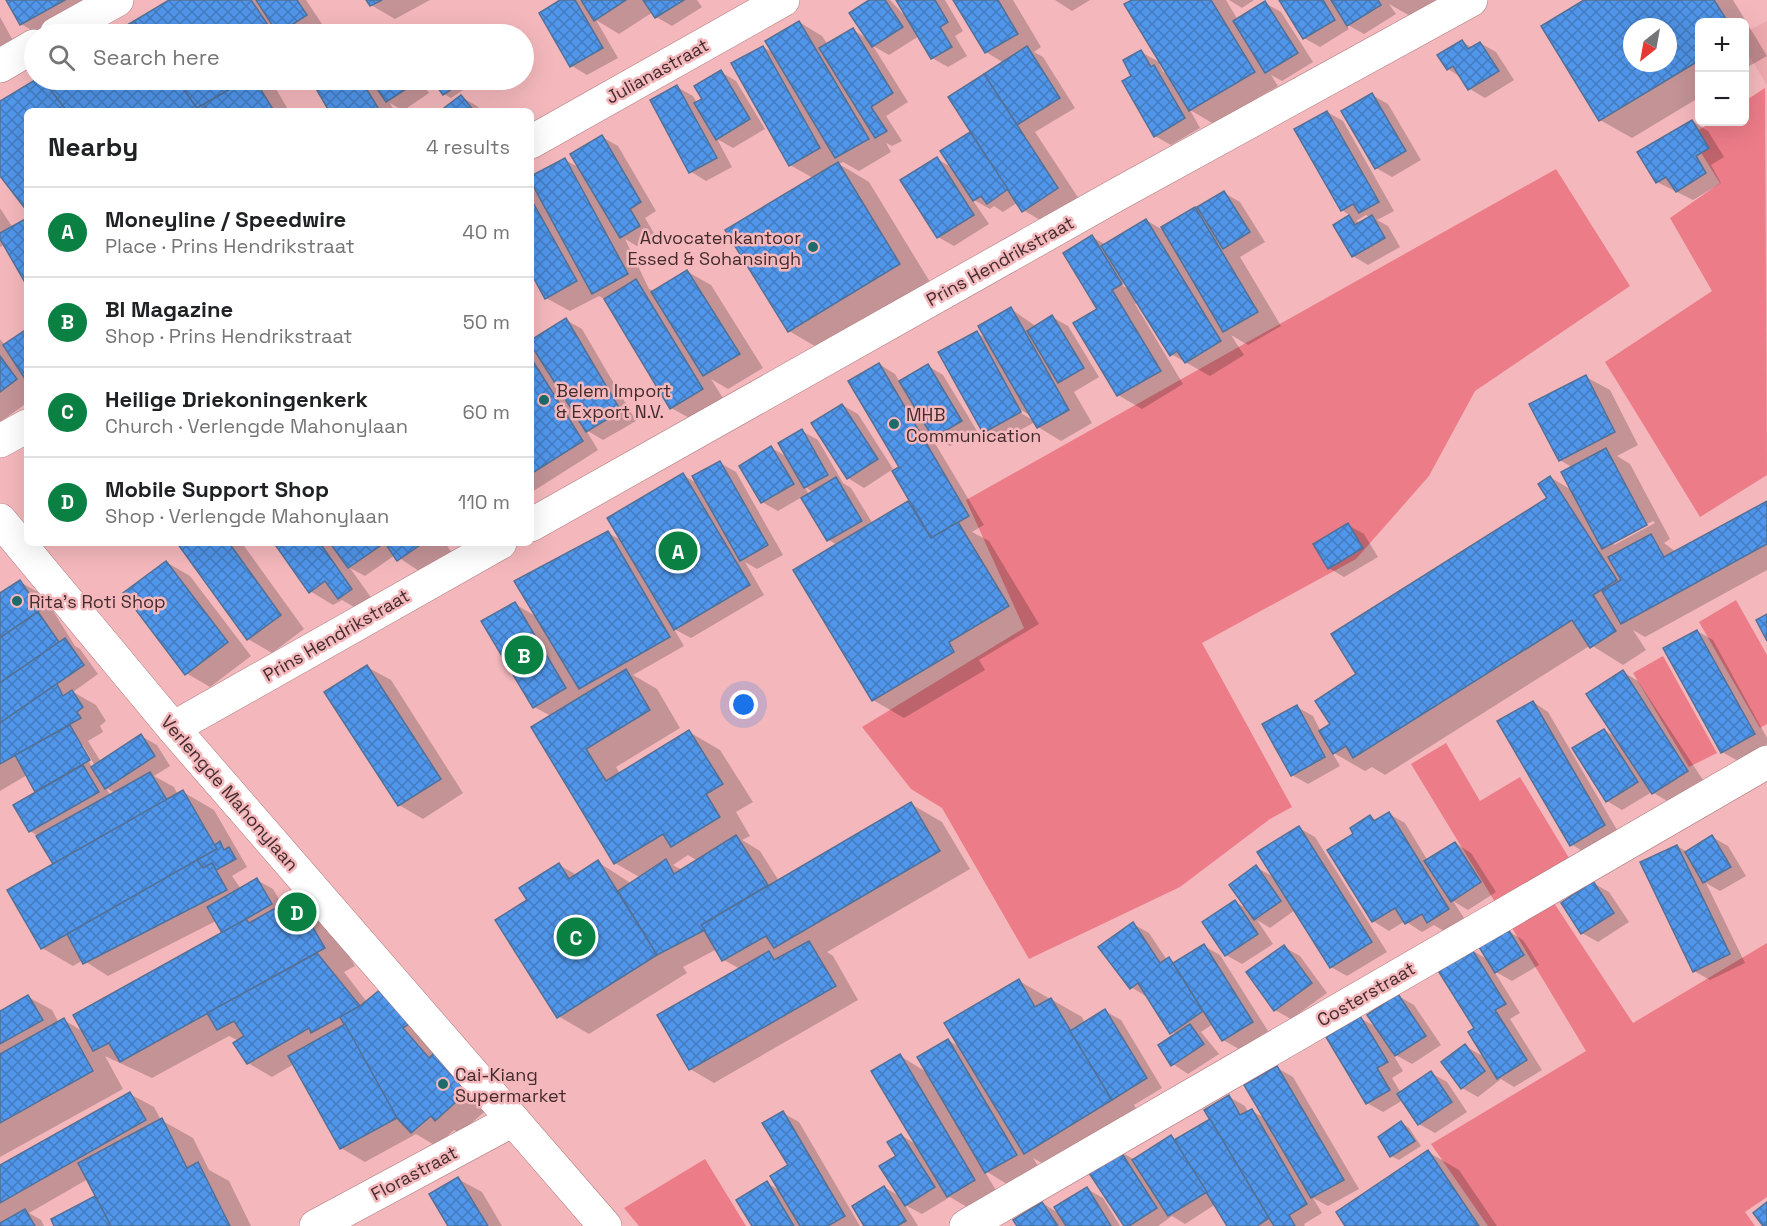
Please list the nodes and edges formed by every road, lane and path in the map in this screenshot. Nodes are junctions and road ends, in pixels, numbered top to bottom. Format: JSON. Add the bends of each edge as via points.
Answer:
{"nodes":[{"id":1,"x":117,"y":0,"type":"edge"},
{"id":2,"x":783,"y":0,"type":"edge"},
{"id":3,"x":1471,"y":0,"type":"edge"},
{"id":4,"x":74,"y":24,"type":"edge"},
{"id":5,"x":24,"y":52,"type":"edge"},
{"id":6,"x":0,"y":66,"type":"edge"},
{"id":7,"x":534,"y":140,"type":"edge"},
{"id":8,"x":24,"y":428,"type":"edge"},
{"id":9,"x":0,"y":441,"type":"edge"},
{"id":10,"x":0,"y":520,"type":"edge"},
{"id":11,"x":534,"y":523,"type":"edge"},
{"id":12,"x":495,"y":546,"type":"edge"},
{"id":13,"x":173,"y":728,"type":"junction"},
{"id":14,"x":1767,"y":762,"type":"edge"},
{"id":15,"x":513,"y":1120,"type":"junction"},
{"id":16,"x":316,"y":1226,"type":"edge"},
{"id":17,"x":605,"y":1226,"type":"edge"},
{"id":18,"x":966,"y":1226,"type":"edge"}],
"edges":[{"from":1,"to":4,"type":"street"},
{"from":2,"to":7,"type":"street","name":"Julianastraat"},
{"from":3,"to":11,"type":"street","name":"Prins Hendrikstraat"},
{"from":5,"to":6,"type":"street"},
{"from":8,"to":9,"type":"street"},
{"from":10,"to":13,"type":"street","name":"Verlengde Mahonylaan"},
{"from":12,"to":13,"type":"street","name":"Prins Hendrikstraat"},
{"from":13,"to":15,"type":"street","name":"Verlengde Mahonylaan"},
{"from":14,"to":18,"type":"street","name":"Costerstraat"},
{"from":15,"to":16,"type":"street","name":"Florastraat"},
{"from":15,"to":17,"type":"street","name":"Verlengde Mahonylaan"}]}
